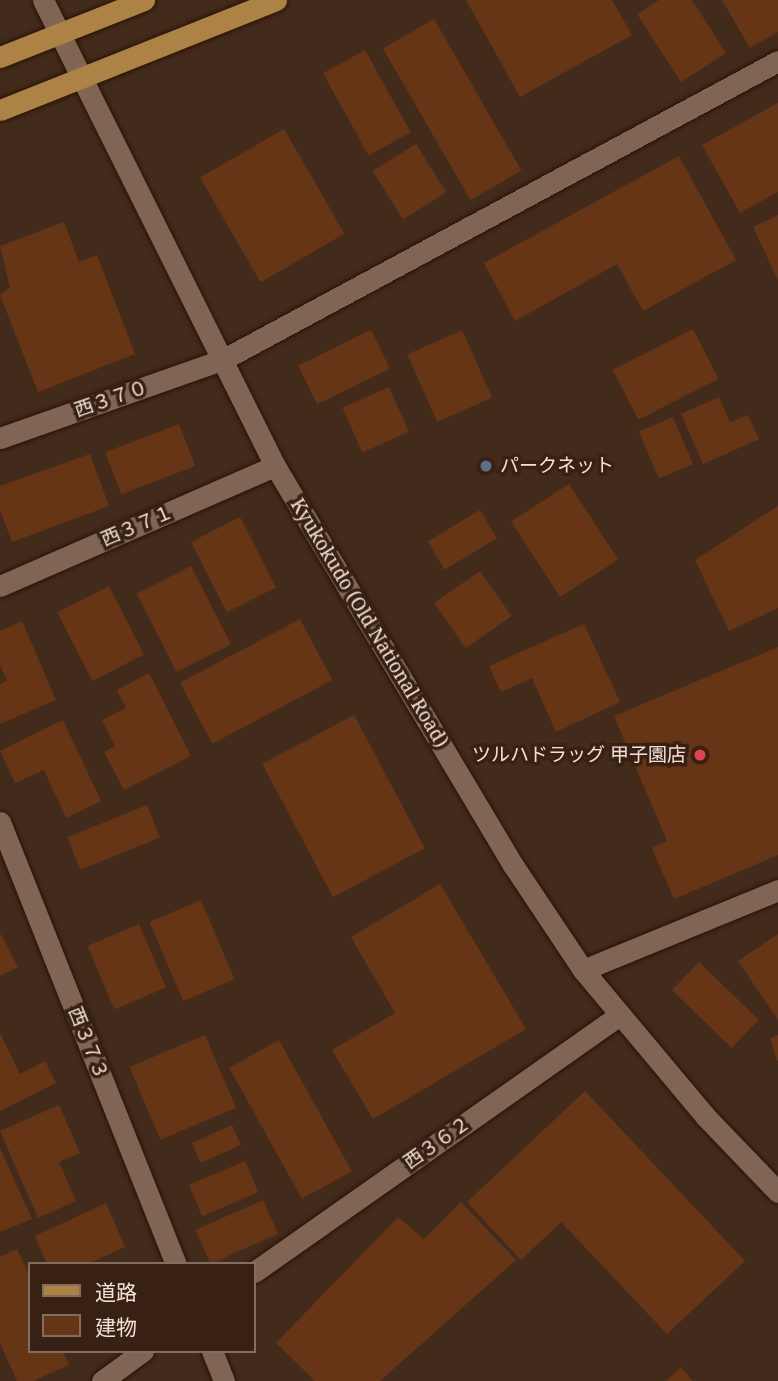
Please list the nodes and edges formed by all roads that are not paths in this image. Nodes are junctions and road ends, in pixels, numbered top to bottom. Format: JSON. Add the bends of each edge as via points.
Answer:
{"nodes":[{"id":1,"x":43,"y":0,"type":"edge"},
{"id":2,"x":144,"y":0,"type":"edge"},
{"id":3,"x":276,"y":0,"type":"edge"},
{"id":4,"x":61,"y":35,"type":"junction"},
{"id":5,"x":0,"y":57,"type":"edge"},
{"id":6,"x":778,"y":61,"type":"edge"},
{"id":7,"x":84,"y":80,"type":"junction"},
{"id":8,"x":0,"y":110,"type":"edge"},
{"id":9,"x":222,"y":360,"type":"junction"},
{"id":10,"x":0,"y":438,"type":"edge"},
{"id":11,"x":275,"y":466,"type":"junction"},
{"id":12,"x":0,"y":586,"type":"edge"},
{"id":13,"x":0,"y":822,"type":"edge"},
{"id":14,"x":778,"y":890,"type":"edge"},
{"id":15,"x":583,"y":970,"type":"junction"},
{"id":16,"x":621,"y":1015,"type":"junction"},
{"id":17,"x":778,"y":1192,"type":"edge"},
{"id":18,"x":175,"y":1262,"type":"edge"},
{"id":19,"x":256,"y":1271,"type":"edge"},
{"id":20,"x":140,"y":1353,"type":"edge"},
{"id":21,"x":213,"y":1353,"type":"edge"},
{"id":22,"x":102,"y":1381,"type":"edge"},
{"id":23,"x":224,"y":1381,"type":"edge"}],
"edges":[{"from":1,"to":4,"type":"street","name":"Kyukokudo (Old National Road)"},
{"from":2,"to":4,"type":"main road"},
{"from":3,"to":7,"type":"main road"},
{"from":4,"to":5,"type":"main road"},
{"from":4,"to":7,"type":"street","name":"Kyukokudo (Old National Road)"},
{"from":6,"to":9,"type":"street","name":"西３７０"},
{"from":7,"to":8,"type":"main road"},
{"from":7,"to":9,"type":"street","name":"Kyukokudo (Old National Road)"},
{"from":9,"to":10,"type":"street","name":"西３７０"},
{"from":9,"to":11,"type":"street","name":"Kyukokudo (Old National Road)"},
{"from":11,"to":12,"type":"street","name":"西３７１"},
{"from":11,"to":15,"type":"street","name":"Kyukokudo (Old National Road)","via":[[513,865]]},
{"from":13,"to":18,"type":"street","name":"西３７３"},
{"from":14,"to":15,"type":"street"},
{"from":15,"to":16,"type":"street","name":"Kyukokudo (Old National Road)"},
{"from":16,"to":17,"type":"street","name":"Kyukokudo (Old National Road)"},
{"from":16,"to":19,"type":"street","name":"西３６２"},
{"from":20,"to":22,"type":"street"},
{"from":21,"to":23,"type":"street"}]}
